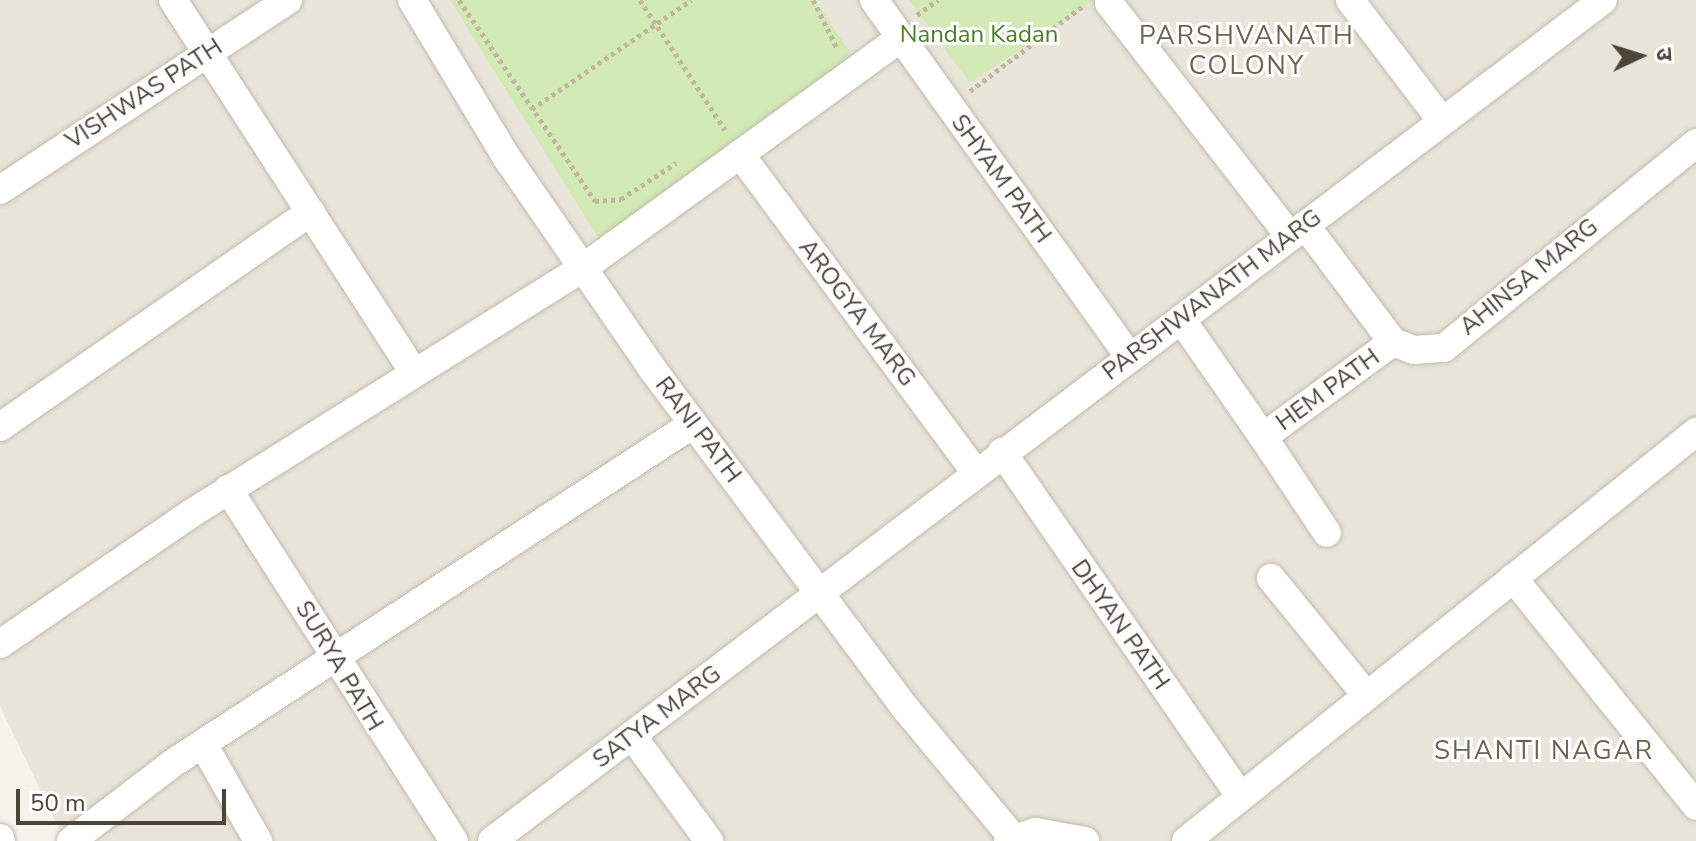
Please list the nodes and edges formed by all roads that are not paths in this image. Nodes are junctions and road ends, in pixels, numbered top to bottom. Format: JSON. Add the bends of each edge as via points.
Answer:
{"nodes":[{"id":1,"x":173,"y":0,"type":"edge"},
{"id":2,"x":288,"y":0,"type":"edge"},
{"id":3,"x":412,"y":0,"type":"edge"},
{"id":4,"x":874,"y":0,"type":"edge"},
{"id":5,"x":1350,"y":0,"type":"edge"},
{"id":6,"x":1603,"y":0,"type":"edge"},
{"id":7,"x":1100,"y":2,"type":"edge"},
{"id":8,"x":913,"y":33,"type":"junction"},
{"id":9,"x":205,"y":53,"type":"junction"},
{"id":10,"x":1442,"y":121,"type":"junction"},
{"id":11,"x":1696,"y":143,"type":"edge"},
{"id":12,"x":740,"y":154,"type":"junction"},
{"id":13,"x":0,"y":190,"type":"edge"},
{"id":14,"x":311,"y":212,"type":"junction"},
{"id":15,"x":1297,"y":231,"type":"junction"},
{"id":16,"x":583,"y":268,"type":"junction"},
{"id":17,"x":1181,"y":319,"type":"junction"},
{"id":18,"x":1393,"y":342,"type":"junction"},
{"id":19,"x":1130,"y":357,"type":"junction"},
{"id":20,"x":413,"y":371,"type":"junction"},
{"id":21,"x":693,"y":424,"type":"junction"},
{"id":22,"x":0,"y":427,"type":"edge"},
{"id":23,"x":1696,"y":432,"type":"edge"},
{"id":24,"x":1263,"y":437,"type":"junction"},
{"id":25,"x":1002,"y":452,"type":"junction"},
{"id":26,"x":975,"y":472,"type":"junction"},
{"id":27,"x":228,"y":489,"type":"junction"},
{"id":28,"x":1327,"y":533,"type":"dead end"},
{"id":29,"x":1271,"y":578,"type":"dead end"},
{"id":30,"x":1513,"y":578,"type":"junction"},
{"id":31,"x":820,"y":591,"type":"junction"},
{"id":32,"x":0,"y":644,"type":"edge"},
{"id":33,"x":335,"y":656,"type":"junction"},
{"id":34,"x":1366,"y":695,"type":"junction"},
{"id":35,"x":633,"y":737,"type":"junction"},
{"id":36,"x":203,"y":744,"type":"junction"},
{"id":37,"x":1240,"y":796,"type":"junction"},
{"id":38,"x":1696,"y":806,"type":"edge"},
{"id":39,"x":1011,"y":839,"type":"edge"},
{"id":40,"x":71,"y":841,"type":"edge"},
{"id":41,"x":258,"y":841,"type":"edge"},
{"id":42,"x":454,"y":841,"type":"edge"},
{"id":43,"x":492,"y":841,"type":"edge"},
{"id":44,"x":709,"y":841,"type":"edge"},
{"id":45,"x":1085,"y":841,"type":"edge"},
{"id":46,"x":1186,"y":841,"type":"edge"}],
"edges":[{"from":1,"to":9,"type":"street"},
{"from":2,"to":9,"type":"street","name":"VISHWAS PATH"},
{"from":3,"to":16,"type":"street","name":"RANI PATH"},
{"from":4,"to":8,"type":"street","name":"SHYAM PATH"},
{"from":5,"to":10,"type":"street"},
{"from":6,"to":10,"type":"street","name":"PARSHWANATH MARG"},
{"from":7,"to":15,"type":"street"},
{"from":8,"to":12,"type":"street"},
{"from":8,"to":19,"type":"street","name":"SHYAM PATH"},
{"from":9,"to":13,"type":"street","name":"VISHWAS PATH"},
{"from":9,"to":14,"type":"street"},
{"from":10,"to":15,"type":"street","name":"PARSHWANATH MARG"},
{"from":11,"to":18,"type":"street","name":"AHINSA MARG","via":[[1444,348],[1414,350]]},
{"from":12,"to":16,"type":"street"},
{"from":12,"to":26,"type":"street","name":"AROGYA MARG"},
{"from":14,"to":20,"type":"street"},
{"from":14,"to":22,"type":"street"},
{"from":15,"to":17,"type":"street","name":"PARSHWANATH MARG"},
{"from":15,"to":18,"type":"street"},
{"from":16,"to":20,"type":"street"},
{"from":16,"to":21,"type":"street","name":"RANI PATH"},
{"from":17,"to":19,"type":"street","name":"PARSHWANATH MARG"},
{"from":17,"to":24,"type":"street","name":"HEM PATH"},
{"from":18,"to":24,"type":"street","name":"HEM PATH"},
{"from":19,"to":25,"type":"street","name":"PARSHWANATH MARG"},
{"from":20,"to":27,"type":"street"},
{"from":21,"to":31,"type":"street","name":"RANI PATH"},
{"from":21,"to":33,"type":"street"},
{"from":23,"to":30,"type":"street"},
{"from":24,"to":28,"type":"street"},
{"from":25,"to":26,"type":"street","name":"PARSHWANATH MARG"},
{"from":25,"to":37,"type":"street","name":"DHYAN PATH"},
{"from":26,"to":31,"type":"street","name":"PARSHWANATH MARG"},
{"from":27,"to":32,"type":"street"},
{"from":27,"to":33,"type":"street","name":"SURYA PATH"},
{"from":29,"to":34,"type":"street"},
{"from":30,"to":34,"type":"street"},
{"from":30,"to":38,"type":"street"},
{"from":31,"to":35,"type":"street","name":"SATYA MARG"},
{"from":31,"to":39,"type":"street","name":"RANI PATH"},
{"from":33,"to":36,"type":"street"},
{"from":33,"to":42,"type":"street","name":"SURYA PATH"},
{"from":34,"to":37,"type":"street"},
{"from":35,"to":43,"type":"street","name":"SATYA MARG"},
{"from":35,"to":44,"type":"street"},
{"from":36,"to":40,"type":"street"},
{"from":36,"to":41,"type":"street"},
{"from":37,"to":46,"type":"street"},
{"from":39,"to":45,"type":"street","via":[[1059,832]]}]}
